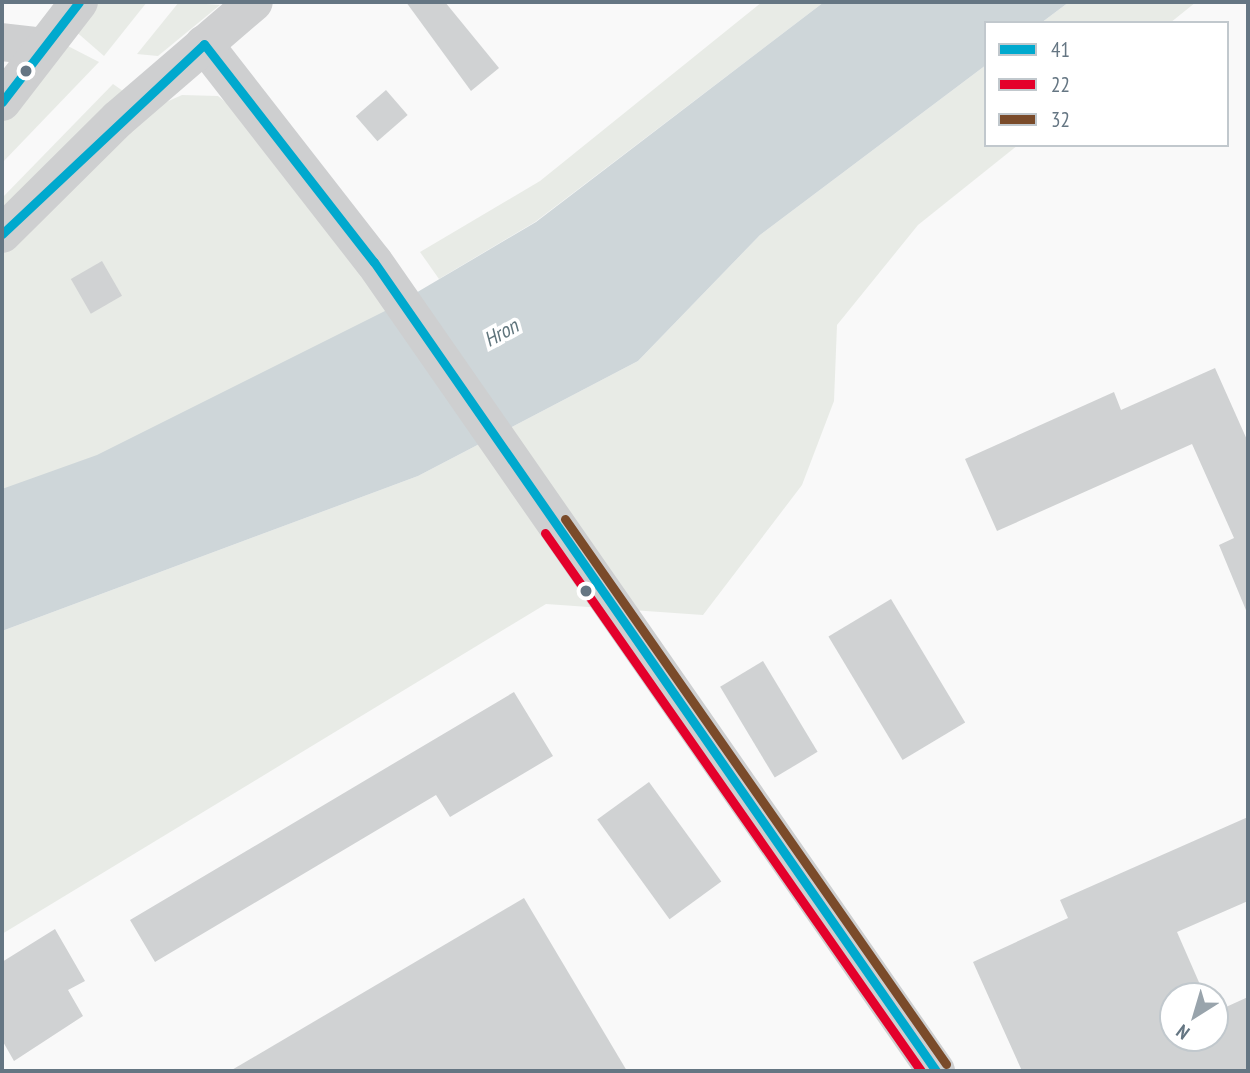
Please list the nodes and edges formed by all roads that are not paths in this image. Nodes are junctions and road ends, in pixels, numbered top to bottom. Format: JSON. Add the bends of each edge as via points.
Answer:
{"nodes":[{"id":1,"x":79,"y":2,"type":"edge"},
{"id":2,"x":254,"y":2,"type":"edge"},
{"id":3,"x":2,"y":42,"type":"edge"},
{"id":4,"x":204,"y":44,"type":"junction"},
{"id":5,"x":44,"y":47,"type":"junction"},
{"id":6,"x":2,"y":102,"type":"edge"},
{"id":7,"x":2,"y":234,"type":"edge"},
{"id":8,"x":936,"y":1071,"type":"edge"}],
"edges":[{"from":1,"to":5,"type":"street"},
{"from":2,"to":4,"type":"street"},
{"from":3,"to":5,"type":"street"},
{"from":4,"to":7,"type":"street"},
{"from":4,"to":8,"type":"street","via":[[374,262]]},
{"from":5,"to":6,"type":"street"}]}
